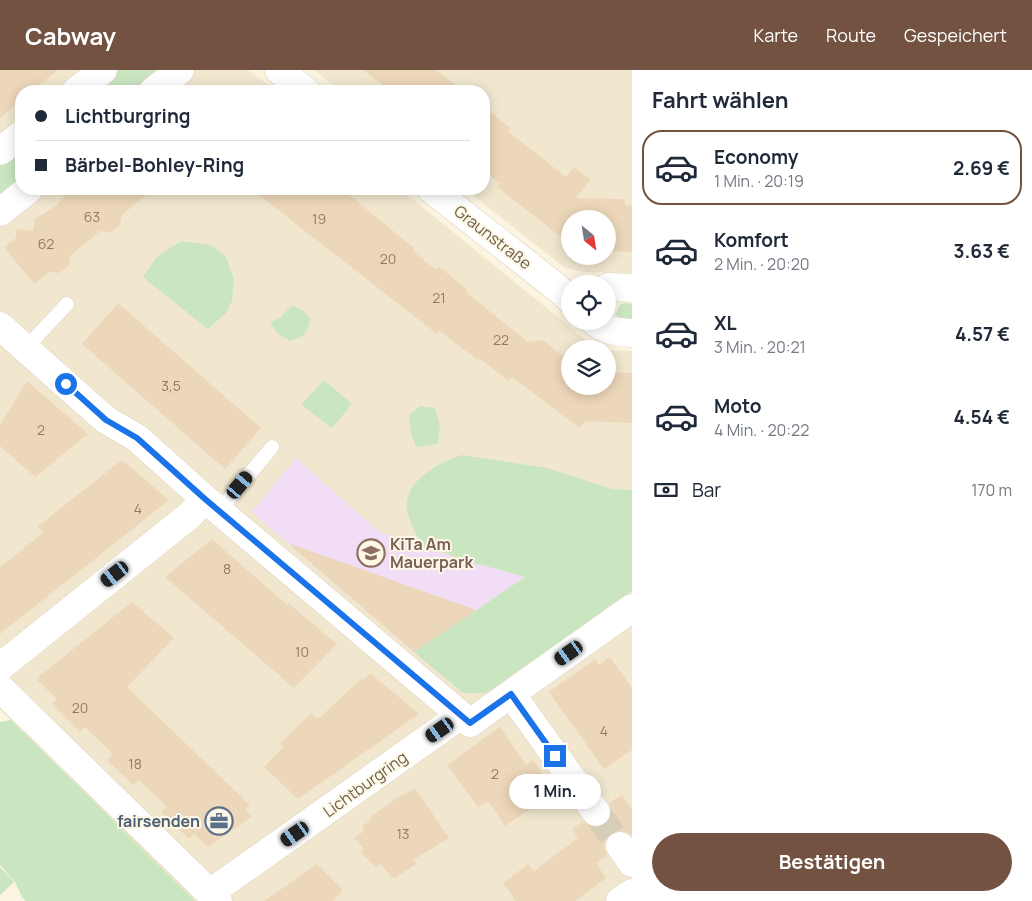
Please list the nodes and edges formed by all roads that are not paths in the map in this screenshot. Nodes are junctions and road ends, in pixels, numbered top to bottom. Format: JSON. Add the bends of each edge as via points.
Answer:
{"nodes":[{"id":1,"x":103,"y":70,"type":"edge"},
{"id":2,"x":180,"y":70,"type":"edge"},
{"id":3,"x":279,"y":70,"type":"edge"},
{"id":4,"x":84,"y":85,"type":"edge"},
{"id":5,"x":161,"y":85,"type":"edge"},
{"id":6,"x":298,"y":85,"type":"edge"},
{"id":7,"x":15,"y":140,"type":"edge"},
{"id":8,"x":0,"y":151,"type":"edge"},
{"id":9,"x":22,"y":195,"type":"edge"},
{"id":10,"x":439,"y":195,"type":"edge"},
{"id":11,"x":0,"y":212,"type":"edge"},
{"id":12,"x":561,"y":287,"type":"edge"},
{"id":13,"x":616,"y":287,"type":"edge"},
{"id":14,"x":632,"y":288,"type":"edge"},
{"id":15,"x":67,"y":304,"type":"dead end"},
{"id":16,"x":0,"y":326,"type":"edge"},
{"id":17,"x":608,"y":330,"type":"edge"},
{"id":18,"x":632,"y":333,"type":"edge"},
{"id":19,"x":25,"y":349,"type":"junction"},
{"id":20,"x":272,"y":447,"type":"dead end"},
{"id":21,"x":212,"y":505,"type":"junction"},
{"id":22,"x":632,"y":608,"type":"edge"},
{"id":23,"x":0,"y":667,"type":"edge"},
{"id":24,"x":0,"y":688,"type":"edge"},
{"id":25,"x":511,"y":694,"type":"junction"},
{"id":26,"x":461,"y":715,"type":"junction"},
{"id":27,"x":596,"y":812,"type":"tunnel mouth"},
{"id":28,"x":632,"y":893,"type":"edge"},
{"id":29,"x":214,"y":897,"type":"edge"},
{"id":30,"x":620,"y":901,"type":"edge"}],
"edges":[{"from":1,"to":4,"type":"street"},
{"from":2,"to":5,"type":"street"},
{"from":3,"to":6,"type":"street"},
{"from":7,"to":8,"type":"street"},
{"from":9,"to":11,"type":"street"},
{"from":10,"to":12,"type":"street","name":"Graunstraße"},
{"from":13,"to":14,"type":"street"},
{"from":15,"to":19,"type":"lane"},
{"from":16,"to":19,"type":"street"},
{"from":17,"to":18,"type":"street"},
{"from":19,"to":21,"type":"street","via":[[106,420],[137,438]]},
{"from":20,"to":21,"type":"lane"},
{"from":21,"to":23,"type":"street","via":[[190,515]]},
{"from":21,"to":26,"type":"street"},
{"from":22,"to":25,"type":"street"},
{"from":24,"to":29,"type":"street","name":"Lichtburgring"},
{"from":25,"to":26,"type":"street","via":[[470,723]]},
{"from":25,"to":27,"type":"street"},
{"from":26,"to":29,"type":"street","name":"Lichtburgring"},
{"from":28,"to":30,"type":"street"}]}
